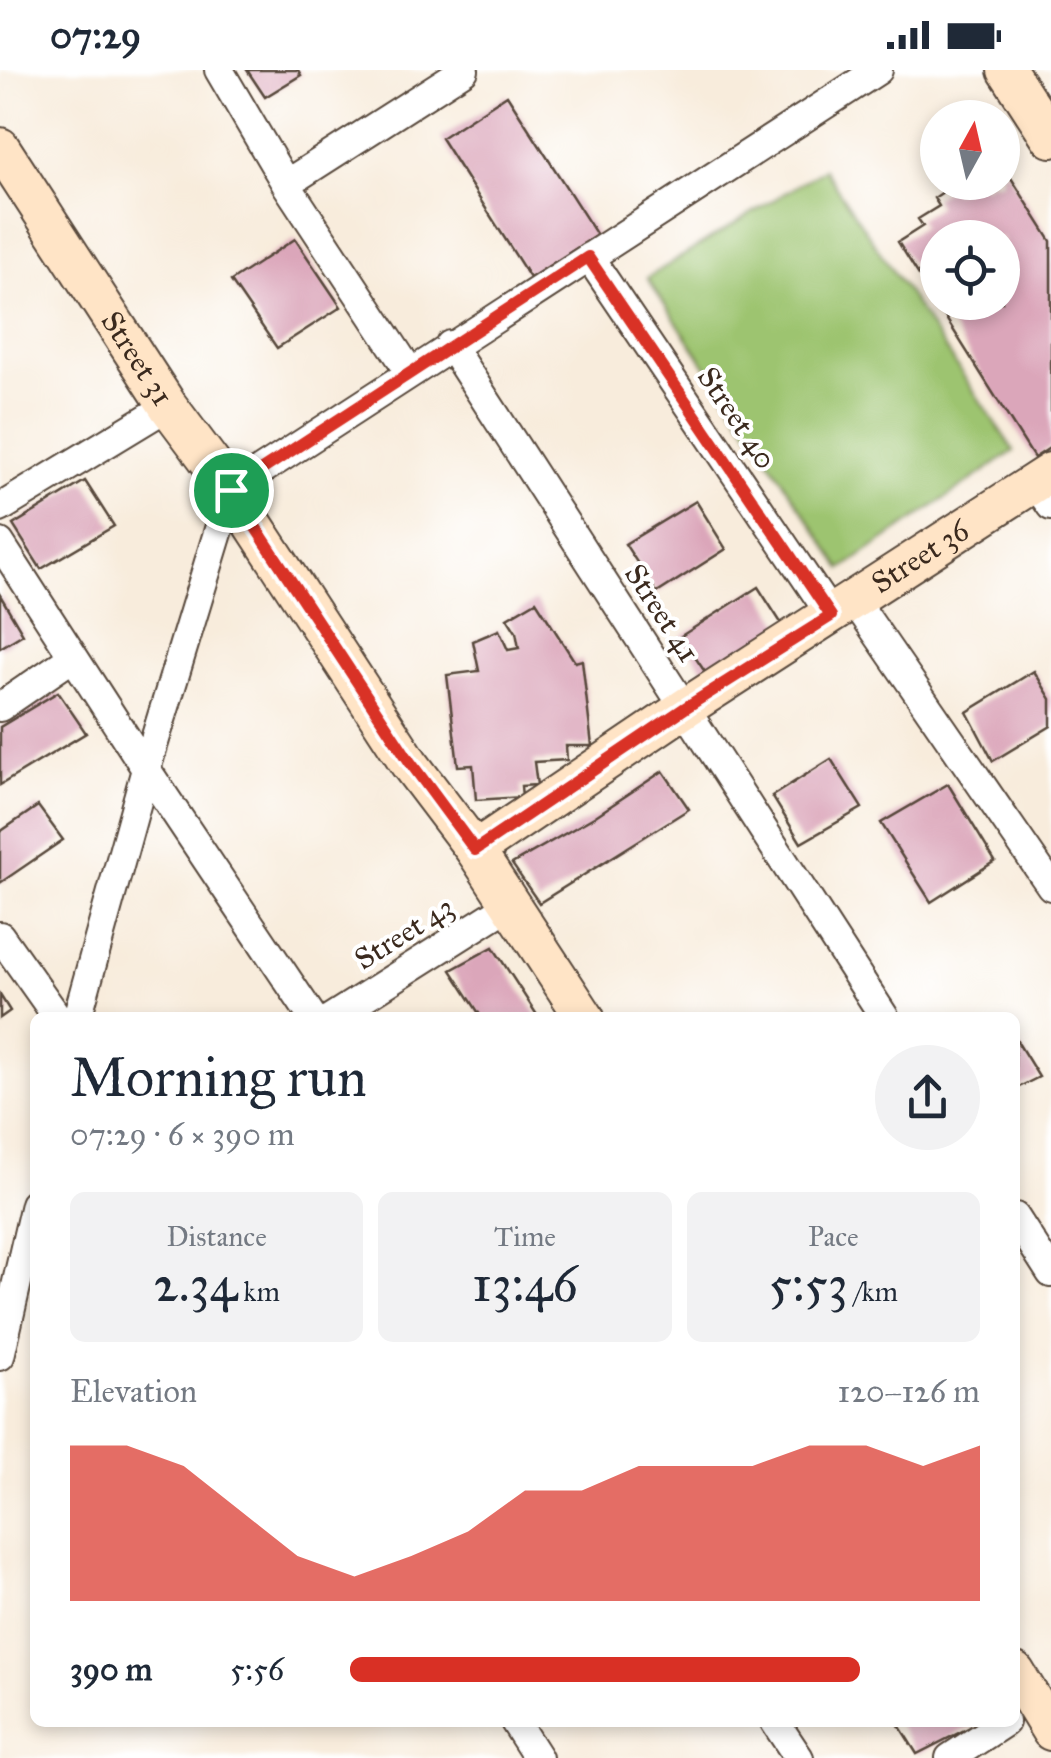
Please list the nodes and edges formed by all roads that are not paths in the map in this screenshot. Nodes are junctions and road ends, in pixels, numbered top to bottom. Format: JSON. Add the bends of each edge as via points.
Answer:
{"nodes":[{"id":1,"x":219,"y":70,"type":"edge"},
{"id":2,"x":464,"y":70,"type":"edge"},
{"id":3,"x":878,"y":70,"type":"edge"},
{"id":4,"x":1007,"y":70,"type":"edge"},
{"id":5,"x":1051,"y":138,"type":"edge"},
{"id":6,"x":0,"y":148,"type":"edge"},
{"id":7,"x":286,"y":184,"type":"junction"},
{"id":8,"x":588,"y":257,"type":"junction"},
{"id":9,"x":450,"y":345,"type":"junction"},
{"id":10,"x":410,"y":372,"type":"junction"},
{"id":11,"x":168,"y":406,"type":"junction"},
{"id":12,"x":1046,"y":487,"type":"edge"},
{"id":13,"x":231,"y":490,"type":"junction"},
{"id":14,"x":0,"y":508,"type":"edge"},
{"id":15,"x":0,"y":543,"type":"edge"},
{"id":16,"x":842,"y":608,"type":"junction"},
{"id":17,"x":74,"y":657,"type":"junction"},
{"id":18,"x":0,"y":707,"type":"edge"},
{"id":19,"x":685,"y":708,"type":"junction"},
{"id":20,"x":146,"y":770,"type":"junction"},
{"id":21,"x":475,"y":850,"type":"junction"},
{"id":22,"x":1051,"y":886,"type":"edge"},
{"id":23,"x":511,"y":904,"type":"junction"},
{"id":24,"x":0,"y":936,"type":"edge"},
{"id":25,"x":54,"y":1012,"type":"edge"},
{"id":26,"x":79,"y":1012,"type":"edge"},
{"id":27,"x":309,"y":1012,"type":"edge"},
{"id":28,"x":340,"y":1012,"type":"edge"},
{"id":29,"x":581,"y":1012,"type":"edge"},
{"id":30,"x":882,"y":1012,"type":"edge"},
{"id":31,"x":30,"y":1215,"type":"edge"},
{"id":32,"x":1020,"y":1225,"type":"edge"},
{"id":33,"x":11,"y":1252,"type":"edge"},
{"id":34,"x":1051,"y":1273,"type":"edge"},
{"id":35,"x":0,"y":1356,"type":"edge"},
{"id":36,"x":518,"y":1727,"type":"edge"},
{"id":37,"x":777,"y":1727,"type":"edge"},
{"id":38,"x":997,"y":1727,"type":"edge"},
{"id":39,"x":538,"y":1758,"type":"edge"},
{"id":40,"x":798,"y":1758,"type":"edge"},
{"id":41,"x":950,"y":1758,"type":"edge"}],
"edges":[{"from":1,"to":7,"type":"street"},
{"from":2,"to":7,"type":"street"},
{"from":3,"to":8,"type":"street"},
{"from":4,"to":5,"type":"street"},
{"from":6,"to":11,"type":"street","name":"Street 31"},
{"from":7,"to":10,"type":"street"},
{"from":8,"to":9,"type":"street"},
{"from":8,"to":16,"type":"street","name":"Street 40"},
{"from":9,"to":10,"type":"street"},
{"from":9,"to":19,"type":"street","name":"Street 41"},
{"from":10,"to":13,"type":"street"},
{"from":11,"to":13,"type":"street","name":"Street 31"},
{"from":11,"to":14,"type":"street"},
{"from":12,"to":16,"type":"street","name":"Street 36"},
{"from":13,"to":20,"type":"street"},
{"from":13,"to":21,"type":"street","name":"Street 31"},
{"from":15,"to":17,"type":"street"},
{"from":16,"to":19,"type":"street","name":"Street 36"},
{"from":16,"to":22,"type":"street","name":"Street 40"},
{"from":17,"to":18,"type":"street"},
{"from":17,"to":20,"type":"street"},
{"from":19,"to":21,"type":"street","name":"Street 36"},
{"from":19,"to":30,"type":"street","name":"Street 41"},
{"from":20,"to":26,"type":"street"},
{"from":20,"to":27,"type":"street"},
{"from":21,"to":23,"type":"street"},
{"from":23,"to":28,"type":"street","name":"Street 43"},
{"from":23,"to":29,"type":"street"},
{"from":24,"to":25,"type":"street"},
{"from":31,"to":33,"type":"street"},
{"from":32,"to":34,"type":"street"},
{"from":33,"to":35,"type":"street"},
{"from":36,"to":39,"type":"street"},
{"from":37,"to":40,"type":"street"},
{"from":38,"to":41,"type":"street"}]}
